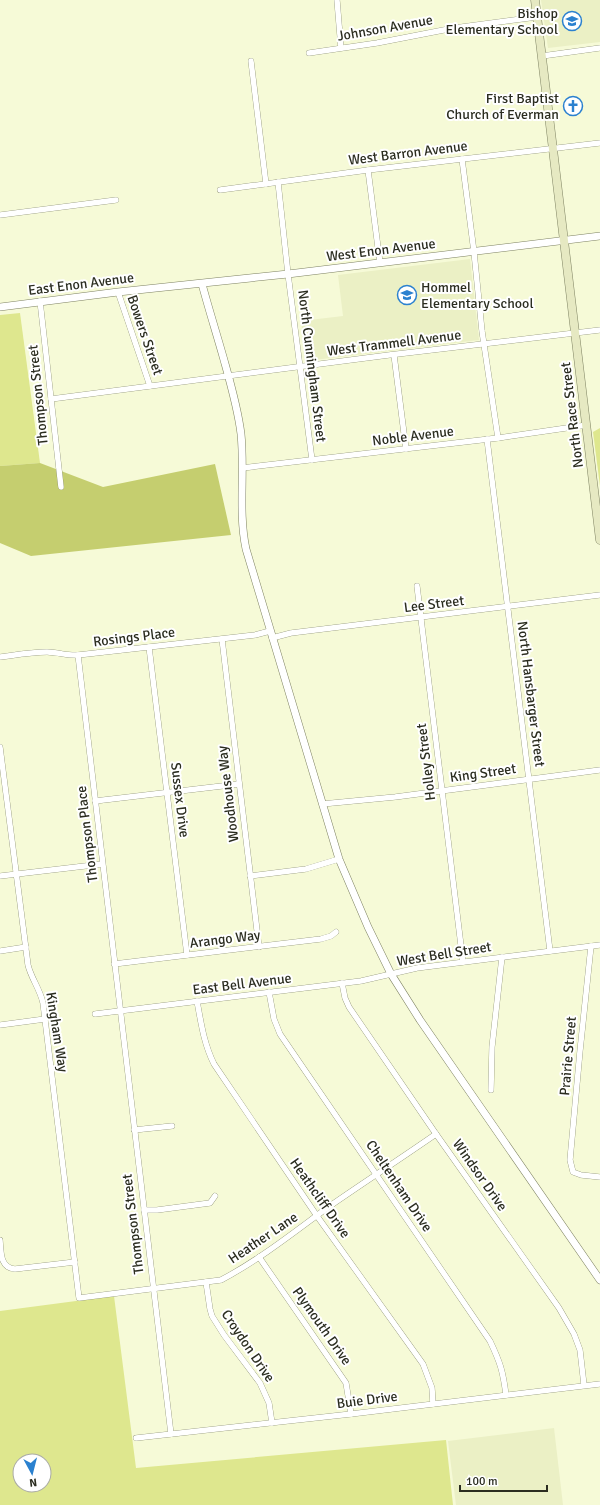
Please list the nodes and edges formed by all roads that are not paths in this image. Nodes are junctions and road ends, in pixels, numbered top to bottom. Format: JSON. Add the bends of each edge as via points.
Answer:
{"nodes":[{"id":1,"x":337,"y":0,"type":"edge"},
{"id":2,"x":535,"y":0,"type":"edge"},
{"id":3,"x":537,"y":17,"type":"junction"},
{"id":4,"x":341,"y":48,"type":"junction"},
{"id":5,"x":600,"y":48,"type":"edge"},
{"id":6,"x":309,"y":53,"type":"dead end"},
{"id":7,"x":542,"y":56,"type":"junction"},
{"id":8,"x":250,"y":61,"type":"dead end"},
{"id":9,"x":600,"y":143,"type":"edge"},
{"id":10,"x":554,"y":149,"type":"junction"},
{"id":11,"x":462,"y":158,"type":"junction"},
{"id":12,"x":368,"y":170,"type":"junction"},
{"id":13,"x":278,"y":182,"type":"junction"},
{"id":14,"x":266,"y":184,"type":"junction"},
{"id":15,"x":220,"y":190,"type":"dead end"},
{"id":16,"x":116,"y":200,"type":"dead end"},
{"id":17,"x":0,"y":215,"type":"edge"},
{"id":18,"x":600,"y":236,"type":"edge"},
{"id":19,"x":565,"y":240,"type":"junction"},
{"id":20,"x":474,"y":252,"type":"junction"},
{"id":21,"x":380,"y":263,"type":"junction"},
{"id":22,"x":288,"y":274,"type":"junction"},
{"id":23,"x":202,"y":284,"type":"junction"},
{"id":24,"x":165,"y":288,"type":"joint"},
{"id":25,"x":118,"y":292,"type":"junction"},
{"id":26,"x":40,"y":301,"type":"junction"},
{"id":27,"x":0,"y":307,"type":"edge"},
{"id":28,"x":600,"y":330,"type":"edge"},
{"id":29,"x":575,"y":334,"type":"junction"},
{"id":30,"x":484,"y":344,"type":"junction"},
{"id":31,"x":394,"y":355,"type":"junction"},
{"id":32,"x":300,"y":367,"type":"junction"},
{"id":33,"x":229,"y":377,"type":"junction"},
{"id":34,"x":150,"y":386,"type":"junction"},
{"id":35,"x":51,"y":399,"type":"junction"},
{"id":36,"x":587,"y":425,"type":"junction"},
{"id":37,"x":498,"y":438,"type":"junction"},
{"id":38,"x":487,"y":439,"type":"junction"},
{"id":39,"x":406,"y":449,"type":"junction"},
{"id":40,"x":312,"y":460,"type":"junction"},
{"id":41,"x":242,"y":468,"type":"junction"},
{"id":42,"x":61,"y":487,"type":"dead end"},
{"id":43,"x":600,"y":540,"type":"edge"},
{"id":44,"x":417,"y":586,"type":"dead end"},
{"id":45,"x":600,"y":595,"type":"edge"},
{"id":46,"x":508,"y":607,"type":"junction"},
{"id":47,"x":421,"y":617,"type":"junction"},
{"id":48,"x":271,"y":634,"type":"junction"},
{"id":49,"x":222,"y":639,"type":"junction"},
{"id":50,"x":149,"y":647,"type":"junction"},
{"id":51,"x":78,"y":656,"type":"junction"},
{"id":52,"x":0,"y":657,"type":"edge"},
{"id":53,"x":0,"y":747,"type":"edge"},
{"id":54,"x":600,"y":770,"type":"edge"},
{"id":55,"x":529,"y":779,"type":"junction"},
{"id":56,"x":239,"y":784,"type":"junction"},
{"id":57,"x":442,"y":790,"type":"junction"},
{"id":58,"x":167,"y":792,"type":"junction"},
{"id":59,"x":95,"y":801,"type":"junction"},
{"id":60,"x":7,"y":803,"type":"junction"},
{"id":61,"x":0,"y":804,"type":"edge"},
{"id":62,"x":322,"y":804,"type":"junction"},
{"id":63,"x":340,"y":859,"type":"junction"},
{"id":64,"x":102,"y":864,"type":"junction"},
{"id":65,"x":16,"y":874,"type":"junction"},
{"id":66,"x":0,"y":876,"type":"edge"},
{"id":67,"x":250,"y":876,"type":"junction"},
{"id":68,"x":336,"y":932,"type":"dead end"},
{"id":69,"x":600,"y":945,"type":"edge"},
{"id":70,"x":591,"y":946,"type":"junction"},
{"id":71,"x":259,"y":947,"type":"junction"},
{"id":72,"x":26,"y":948,"type":"junction"},
{"id":73,"x":0,"y":951,"type":"edge"},
{"id":74,"x":550,"y":951,"type":"junction"},
{"id":75,"x":187,"y":955,"type":"junction"},
{"id":76,"x":502,"y":957,"type":"junction"},
{"id":77,"x":463,"y":962,"type":"junction"},
{"id":78,"x":114,"y":964,"type":"junction"},
{"id":79,"x":390,"y":974,"type":"junction"},
{"id":80,"x":342,"y":983,"type":"junction"},
{"id":81,"x":270,"y":992,"type":"junction"},
{"id":82,"x":197,"y":1001,"type":"junction"},
{"id":83,"x":120,"y":1010,"type":"junction"},
{"id":84,"x":95,"y":1014,"type":"dead end"},
{"id":85,"x":45,"y":1020,"type":"junction"},
{"id":86,"x":0,"y":1025,"type":"edge"},
{"id":87,"x":491,"y":1090,"type":"dead end"},
{"id":88,"x":172,"y":1126,"type":"dead end"},
{"id":89,"x":134,"y":1130,"type":"junction"},
{"id":90,"x":436,"y":1134,"type":"junction"},
{"id":91,"x":377,"y":1175,"type":"junction"},
{"id":92,"x":600,"y":1177,"type":"edge"},
{"id":93,"x":215,"y":1196,"type":"dead end"},
{"id":94,"x":144,"y":1210,"type":"junction"},
{"id":95,"x":317,"y":1216,"type":"junction"},
{"id":96,"x":0,"y":1240,"type":"edge"},
{"id":97,"x":259,"y":1257,"type":"junction"},
{"id":98,"x":75,"y":1262,"type":"junction"},
{"id":99,"x":600,"y":1280,"type":"edge"},
{"id":100,"x":206,"y":1282,"type":"junction"},
{"id":101,"x":153,"y":1289,"type":"junction"},
{"id":102,"x":79,"y":1298,"type":"joint"},
{"id":103,"x":600,"y":1384,"type":"edge"},
{"id":104,"x":584,"y":1385,"type":"junction"},
{"id":105,"x":506,"y":1395,"type":"junction"},
{"id":106,"x":433,"y":1404,"type":"junction"},
{"id":107,"x":351,"y":1414,"type":"junction"},
{"id":108,"x":272,"y":1423,"type":"junction"},
{"id":109,"x":171,"y":1434,"type":"junction"},
{"id":110,"x":136,"y":1438,"type":"dead end"}],
"edges":[{"from":1,"to":4,"type":"street"},
{"from":2,"to":3,"type":"main road","name":"North Race Street"},
{"from":3,"to":4,"type":"street","name":"Johnson Avenue","via":[[454,28]]},
{"from":3,"to":7,"type":"main road","name":"North Race Street"},
{"from":4,"to":6,"type":"street","name":"Johnson Avenue"},
{"from":5,"to":7,"type":"street"},
{"from":7,"to":10,"type":"main road","name":"North Race Street"},
{"from":8,"to":14,"type":"street"},
{"from":9,"to":10,"type":"street","name":"West Barron Avenue"},
{"from":10,"to":11,"type":"street","name":"West Barron Avenue"},
{"from":10,"to":19,"type":"main road","name":"North Race Street"},
{"from":11,"to":12,"type":"street","name":"West Barron Avenue"},
{"from":11,"to":20,"type":"street"},
{"from":12,"to":13,"type":"street","name":"West Barron Avenue"},
{"from":12,"to":21,"type":"street"},
{"from":13,"to":14,"type":"street","name":"West Barron Avenue"},
{"from":13,"to":22,"type":"street","name":"North Cunningham Street"},
{"from":14,"to":15,"type":"street","name":"West Barron Avenue"},
{"from":16,"to":17,"type":"street"},
{"from":18,"to":19,"type":"street","name":"West Enon Avenue"},
{"from":19,"to":20,"type":"street","name":"West Enon Avenue"},
{"from":19,"to":29,"type":"main road","name":"North Race Street"},
{"from":20,"to":21,"type":"street","name":"West Enon Avenue"},
{"from":20,"to":30,"type":"street"},
{"from":21,"to":22,"type":"street","name":"West Enon Avenue"},
{"from":22,"to":23,"type":"street","name":"West Enon Avenue"},
{"from":22,"to":32,"type":"street","name":"North Cunningham Street"},
{"from":23,"to":24,"type":"street","name":"West Enon Avenue"},
{"from":23,"to":33,"type":"street"},
{"from":24,"to":25,"type":"street","name":"East Enon Avenue"},
{"from":25,"to":26,"type":"street","name":"East Enon Avenue"},
{"from":25,"to":34,"type":"street","name":"Bowers Street"},
{"from":26,"to":27,"type":"street","name":"East Enon Avenue"},
{"from":26,"to":35,"type":"street","name":"Thompson Street"},
{"from":28,"to":29,"type":"street","name":"West Trammell Avenue"},
{"from":29,"to":30,"type":"street","name":"West Trammell Avenue"},
{"from":29,"to":36,"type":"main road","name":"North Race Street"},
{"from":30,"to":31,"type":"street","name":"West Trammell Avenue"},
{"from":30,"to":37,"type":"street"},
{"from":31,"to":32,"type":"street","name":"West Trammell Avenue"},
{"from":31,"to":39,"type":"street"},
{"from":32,"to":33,"type":"street","name":"West Trammell Avenue"},
{"from":32,"to":40,"type":"street","name":"North Cunningham Street"},
{"from":33,"to":34,"type":"street","name":"West Trammell Avenue"},
{"from":33,"to":41,"type":"street","via":[[239,417]]},
{"from":34,"to":35,"type":"street","name":"West Trammell Avenue"},
{"from":35,"to":42,"type":"street","name":"Thompson Street"},
{"from":36,"to":37,"type":"street","name":"Noble Avenue"},
{"from":36,"to":43,"type":"main road","name":"North Race Street"},
{"from":37,"to":38,"type":"street","name":"Noble Avenue"},
{"from":38,"to":39,"type":"street","name":"Noble Avenue"},
{"from":38,"to":46,"type":"street","name":"North Hansbarger Street"},
{"from":39,"to":40,"type":"street","name":"Noble Avenue"},
{"from":40,"to":41,"type":"street","name":"Noble Avenue"},
{"from":41,"to":48,"type":"street","via":[[242,532]]},
{"from":44,"to":47,"type":"street","name":"Holley Street"},
{"from":45,"to":46,"type":"street","name":"Lee Street"},
{"from":46,"to":47,"type":"street","name":"Lee Street"},
{"from":46,"to":55,"type":"street","name":"North Hansbarger Street"},
{"from":47,"to":48,"type":"street","name":"Lee Street"},
{"from":47,"to":57,"type":"street","name":"Holley Street"},
{"from":48,"to":49,"type":"street","name":"Rosings Place"},
{"from":48,"to":62,"type":"street"},
{"from":49,"to":50,"type":"street","name":"Rosings Place"},
{"from":49,"to":56,"type":"street","name":"Woodhouse Way"},
{"from":50,"to":51,"type":"street","name":"Rosings Place"},
{"from":50,"to":58,"type":"street","name":"Sussex Drive"},
{"from":51,"to":52,"type":"street","name":"Rosings Place","via":[[44,652]]},
{"from":51,"to":59,"type":"street","name":"Thompson Place"},
{"from":53,"to":60,"type":"street","name":"Kingham Way"},
{"from":54,"to":55,"type":"street","name":"King Street"},
{"from":55,"to":57,"type":"street","name":"King Street"},
{"from":55,"to":74,"type":"street","name":"North Hansbarger Street"},
{"from":56,"to":58,"type":"street"},
{"from":56,"to":67,"type":"street","name":"Woodhouse Way"},
{"from":57,"to":62,"type":"street","name":"King Street"},
{"from":57,"to":77,"type":"street","name":"Holley Street"},
{"from":58,"to":59,"type":"street"},
{"from":58,"to":75,"type":"street","name":"Sussex Drive"},
{"from":59,"to":64,"type":"street","name":"Thompson Place"},
{"from":60,"to":61,"type":"street"},
{"from":60,"to":65,"type":"street","name":"Kingham Way"},
{"from":62,"to":63,"type":"street"},
{"from":63,"to":67,"type":"street","via":[[306,869]]},
{"from":63,"to":79,"type":"street"},
{"from":64,"to":65,"type":"street"},
{"from":64,"to":78,"type":"street","name":"Thompson Place"},
{"from":65,"to":66,"type":"street"},
{"from":65,"to":72,"type":"street","name":"Kingham Way"},
{"from":67,"to":71,"type":"street","name":"Woodhouse Way"},
{"from":68,"to":71,"type":"street","name":"Arango Way","via":[[321,939]]},
{"from":69,"to":70,"type":"street","name":"West Bell Street"},
{"from":70,"to":74,"type":"street","name":"West Bell Street"},
{"from":70,"to":92,"type":"street","name":"Prairie Street","via":[[570,1160],[573,1172]]},
{"from":71,"to":75,"type":"street","name":"Arango Way"},
{"from":72,"to":73,"type":"street"},
{"from":72,"to":85,"type":"street","name":"Kingham Way","via":[[30,973],[41,996]]},
{"from":74,"to":76,"type":"street","name":"West Bell Street"},
{"from":75,"to":78,"type":"street","name":"Arango Way"},
{"from":76,"to":77,"type":"street","name":"West Bell Street"},
{"from":76,"to":87,"type":"street","via":[[492,1047]]},
{"from":77,"to":79,"type":"street","name":"West Bell Street"},
{"from":78,"to":83,"type":"street","name":"Thompson Place"},
{"from":79,"to":80,"type":"street","name":"East Bell Avenue"},
{"from":79,"to":99,"type":"street"},
{"from":80,"to":81,"type":"street","name":"East Bell Avenue"},
{"from":80,"to":90,"type":"street","name":"Windsor Drive","via":[[349,1007]]},
{"from":81,"to":82,"type":"street","name":"East Bell Avenue"},
{"from":81,"to":91,"type":"street","name":"Cheltenham Drive","via":[[274,1019],[280,1034]]},
{"from":82,"to":83,"type":"street","name":"East Bell Avenue"},
{"from":82,"to":95,"type":"street","name":"Heathcliff Drive","via":[[208,1054]]},
{"from":83,"to":84,"type":"street","name":"East Bell Avenue"},
{"from":83,"to":89,"type":"street","name":"Thompson Street"},
{"from":85,"to":86,"type":"street"},
{"from":85,"to":98,"type":"street","name":"Kingham Way"},
{"from":88,"to":89,"type":"street"},
{"from":89,"to":94,"type":"street","name":"Thompson Street"},
{"from":90,"to":91,"type":"street","name":"Heather Lane"},
{"from":90,"to":104,"type":"street","name":"Windsor Drive","via":[[560,1308],[580,1350]]},
{"from":91,"to":95,"type":"street","name":"Heather Lane"},
{"from":91,"to":105,"type":"street","name":"Cheltenham Drive","via":[[490,1341],[504,1374]]},
{"from":93,"to":94,"type":"street","via":[[210,1203],[198,1206]]},
{"from":94,"to":101,"type":"street","name":"Thompson Street"},
{"from":95,"to":97,"type":"street","name":"Heather Lane"},
{"from":95,"to":106,"type":"street","name":"Heathcliff Drive","via":[[423,1364],[432,1388]]},
{"from":96,"to":98,"type":"street","via":[[4,1262],[10,1269]]},
{"from":97,"to":100,"type":"street","name":"Heather Lane","via":[[221,1280]]},
{"from":97,"to":107,"type":"street","name":"Plymouth Drive","via":[[346,1383]]},
{"from":98,"to":102,"type":"street","name":"Kingham Way"},
{"from":100,"to":101,"type":"street","name":"Heather Lane"},
{"from":100,"to":108,"type":"street","name":"Croydon Drive","via":[[212,1316],[260,1383],[269,1403]]},
{"from":101,"to":102,"type":"street","name":"Heather Lane"},
{"from":101,"to":109,"type":"street","name":"Thompson Street"},
{"from":103,"to":104,"type":"street","name":"Buie Drive"},
{"from":104,"to":105,"type":"street","name":"Buie Drive"},
{"from":105,"to":106,"type":"street","name":"Buie Drive"},
{"from":106,"to":107,"type":"street","name":"Buie Drive"},
{"from":107,"to":108,"type":"street","name":"Buie Drive"},
{"from":108,"to":109,"type":"street","name":"Buie Drive"},
{"from":109,"to":110,"type":"street","name":"Buie Drive"}]}
